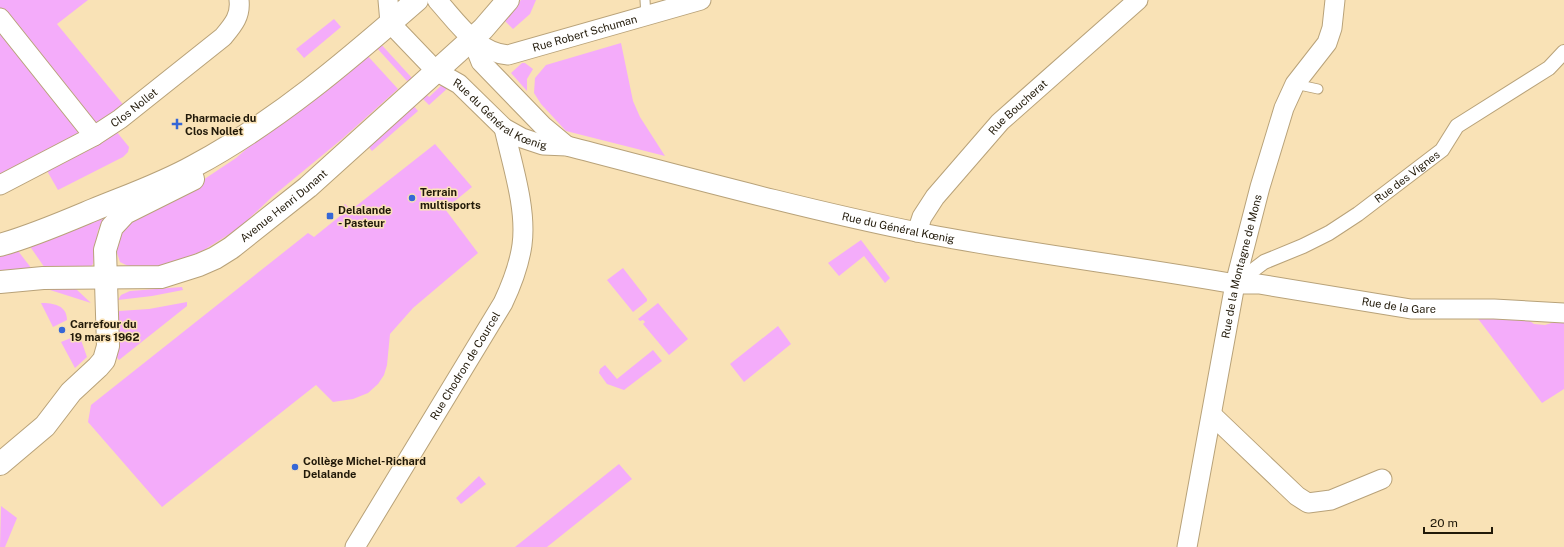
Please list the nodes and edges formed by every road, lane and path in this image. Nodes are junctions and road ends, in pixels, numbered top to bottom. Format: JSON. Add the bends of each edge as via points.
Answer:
{"nodes":[{"id":1,"x":239,"y":0,"type":"edge"},
{"id":2,"x":388,"y":0,"type":"edge"},
{"id":3,"x":417,"y":0,"type":"edge"},
{"id":4,"x":437,"y":0,"type":"edge"},
{"id":5,"x":508,"y":0,"type":"edge"},
{"id":6,"x":701,"y":0,"type":"edge"},
{"id":7,"x":1138,"y":0,"type":"edge"},
{"id":8,"x":1335,"y":0,"type":"edge"},
{"id":9,"x":646,"y":8,"type":"edge"},
{"id":10,"x":0,"y":18,"type":"edge"},
{"id":11,"x":390,"y":23,"type":"junction"},
{"id":12,"x":472,"y":39,"type":"junction"},
{"id":13,"x":1564,"y":52,"type":"edge"},
{"id":14,"x":436,"y":71,"type":"junction"},
{"id":15,"x":1295,"y":84,"type":"junction"},
{"id":16,"x":1318,"y":89,"type":"dead end"},
{"id":17,"x":516,"y":99,"type":"junction"},
{"id":18,"x":504,"y":128,"type":"junction"},
{"id":19,"x":94,"y":136,"type":"junction"},
{"id":20,"x":246,"y":136,"type":"junction"},
{"id":21,"x":522,"y":138,"type":"junction"},
{"id":22,"x":567,"y":146,"type":"junction"},
{"id":23,"x":513,"y":169,"type":"junction"},
{"id":24,"x":1,"y":183,"type":"edge"},
{"id":25,"x":917,"y":232,"type":"junction"},
{"id":26,"x":0,"y":245,"type":"edge"},
{"id":27,"x":106,"y":278,"type":"junction"},
{"id":28,"x":0,"y":282,"type":"edge"},
{"id":29,"x":1235,"y":284,"type":"junction"},
{"id":30,"x":1564,"y":313,"type":"edge"},
{"id":31,"x":1212,"y":415,"type":"junction"},
{"id":32,"x":0,"y":464,"type":"edge"},
{"id":33,"x":1382,"y":479,"type":"dead end"},
{"id":34,"x":355,"y":547,"type":"edge"},
{"id":35,"x":1187,"y":547,"type":"edge"}],
"edges":[{"from":1,"to":19,"type":"street","name":"Clos Nollet","via":[[239,13],[223,37],[120,119]]},
{"from":2,"to":11,"type":"street"},
{"from":3,"to":11,"type":"main road"},
{"from":4,"to":12,"type":"street"},
{"from":5,"to":12,"type":"main road","name":"Avenue Henri Dunant","via":[[496,16]]},
{"from":6,"to":9,"type":"street","name":"Rue Robert Schuman"},
{"from":7,"to":25,"type":"street","name":"Rue Boucherat","via":[[1000,122],[935,197],[922,217]]},
{"from":8,"to":15,"type":"street","name":"Rue de la Montagne de Mons","via":[[1332,28],[1327,43]]},
{"from":9,"to":12,"type":"street","name":"Rue Robert Schuman","via":[[508,55],[492,52]]},
{"from":10,"to":19,"type":"street"},
{"from":11,"to":14,"type":"street","name":"Rue du Général Kœnig"},
{"from":11,"to":20,"type":"main road","via":[[314,87]]},
{"from":12,"to":14,"type":"main road","name":"Avenue Henri Dunant"},
{"from":12,"to":17,"type":"street","name":"Rue du Général Kœnig","via":[[481,62]]},
{"from":13,"to":29,"type":"street","name":"Rue des Vignes","via":[[1550,68],[1457,126],[1442,150],[1358,214],[1322,236],[1264,262]]},
{"from":14,"to":18,"type":"street","name":"Rue du Général Kœnig","via":[[459,84]]},
{"from":14,"to":27,"type":"main road","name":"Avenue Henri Dunant","via":[[308,187],[231,248],[199,265],[161,278]]},
{"from":15,"to":16,"type":"lane"},
{"from":15,"to":29,"type":"street","name":"Rue de la Montagne de Mons","via":[[1284,108],[1267,162]]},
{"from":17,"to":21,"type":"street","name":"Rue Chodron de Courcel"},
{"from":17,"to":22,"type":"street","name":"Rue du Général Kœnig"},
{"from":18,"to":21,"type":"street","name":"Rue du Général Kœnig"},
{"from":18,"to":23,"type":"street","name":"Rue Chodron de Courcel"},
{"from":19,"to":24,"type":"street","name":"Clos Nollet"},
{"from":20,"to":26,"type":"main road","via":[[169,178],[29,237]]},
{"from":20,"to":27,"type":"main road","via":[[230,158],[119,218],[112,227],[106,243]]},
{"from":21,"to":22,"type":"street","name":"Rue du Général Kœnig","via":[[543,145]]},
{"from":21,"to":23,"type":"street","name":"Rue Chodron de Courcel"},
{"from":22,"to":25,"type":"street","name":"Rue du Général Kœnig"},
{"from":23,"to":34,"type":"street","name":"Rue Chodron de Courcel","via":[[522,221],[522,244],[514,277],[503,303]]},
{"from":25,"to":29,"type":"street","name":"Rue du Général Kœnig"},
{"from":27,"to":28,"type":"main road","name":"Avenue Henri Dunant","via":[[43,278]]},
{"from":27,"to":32,"type":"main road","via":[[108,346],[104,360],[71,392],[44,426]]},
{"from":29,"to":30,"type":"street","name":"Rue de la Gare","via":[[1259,284],[1411,309],[1494,308]]},
{"from":29,"to":31,"type":"street","name":"Rue de la Montagne de Mons"},
{"from":31,"to":33,"type":"street","via":[[1297,496],[1308,503],[1332,500]]},
{"from":31,"to":35,"type":"street","name":"Rue de la Montagne de Mons"}]}
